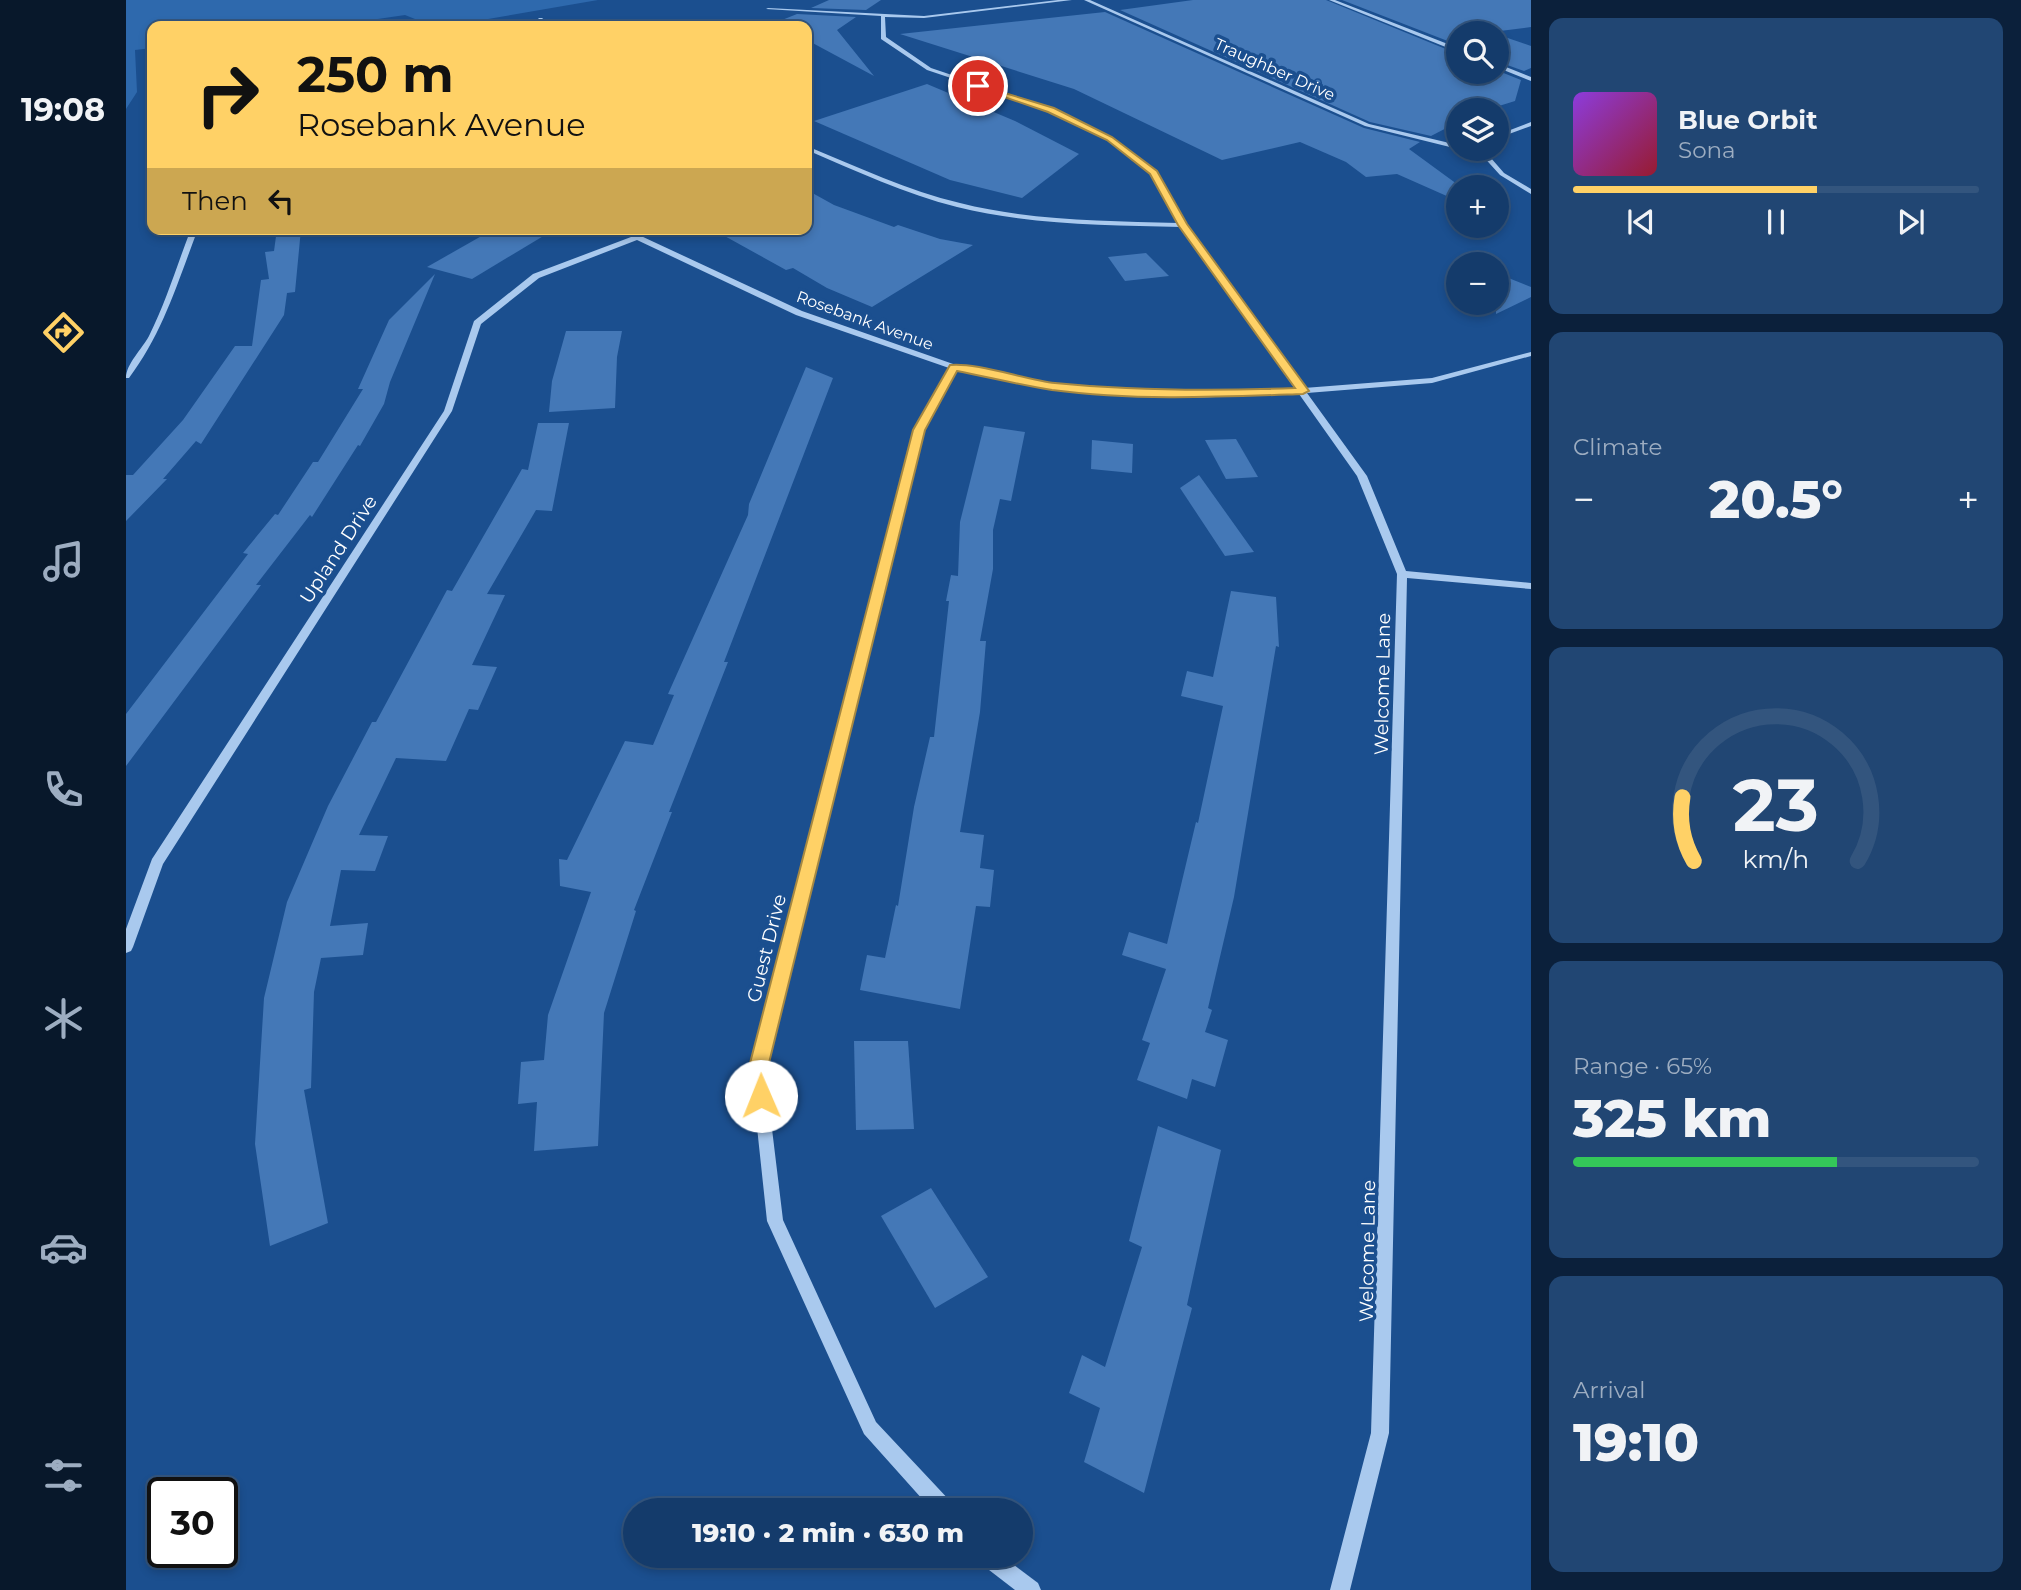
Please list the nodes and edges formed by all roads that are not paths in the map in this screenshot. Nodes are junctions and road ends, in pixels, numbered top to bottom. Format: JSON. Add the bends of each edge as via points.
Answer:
{"nodes":[{"id":1,"x":1070,"y":0,"type":"edge"},
{"id":2,"x":1086,"y":0,"type":"edge"},
{"id":3,"x":1331,"y":0,"type":"edge"},
{"id":4,"x":768,"y":9,"type":"dead end"},
{"id":5,"x":883,"y":16,"type":"junction"},
{"id":6,"x":540,"y":19,"type":"dead end"},
{"id":7,"x":543,"y":21,"type":"edge"},
{"id":8,"x":1446,"y":45,"type":"edge"},
{"id":9,"x":1509,"y":70,"type":"edge"},
{"id":10,"x":1531,"y":79,"type":"edge"},
{"id":11,"x":1531,"y":124,"type":"edge"},
{"id":12,"x":1509,"y":132,"type":"edge"},
{"id":13,"x":1446,"y":144,"type":"edge"},
{"id":14,"x":812,"y":150,"type":"edge"},
{"id":15,"x":1492,"y":161,"type":"edge"},
{"id":16,"x":1531,"y":192,"type":"edge"},
{"id":17,"x":1183,"y":225,"type":"junction"},
{"id":18,"x":193,"y":235,"type":"edge"},
{"id":19,"x":633,"y":235,"type":"edge"},
{"id":20,"x":637,"y":237,"type":"junction"},
{"id":21,"x":1531,"y":354,"type":"edge"},
{"id":22,"x":954,"y":367,"type":"junction"},
{"id":23,"x":126,"y":376,"type":"edge"},
{"id":24,"x":1303,"y":391,"type":"junction"},
{"id":25,"x":1402,"y":574,"type":"junction"},
{"id":26,"x":1531,"y":586,"type":"edge"},
{"id":27,"x":126,"y":947,"type":"edge"},
{"id":28,"x":934,"y":1498,"type":"edge"},
{"id":29,"x":1003,"y":1568,"type":"edge"},
{"id":30,"x":1031,"y":1590,"type":"edge"},
{"id":31,"x":1340,"y":1590,"type":"edge"}],
"edges":[{"from":1,"to":5,"type":"street","via":[[923,17]]},
{"from":2,"to":13,"type":"street","name":"Traughber Drive","via":[[1367,125]]},
{"from":3,"to":8,"type":"street"},
{"from":4,"to":5,"type":"street"},
{"from":5,"to":17,"type":"street","name":"Welcome Lane","via":[[883,38],[929,69],[1051,110],[1109,138],[1154,173]]},
{"from":6,"to":7,"type":"street"},
{"from":9,"to":10,"type":"street"},
{"from":11,"to":12,"type":"street"},
{"from":14,"to":17,"type":"street","via":[[918,193],[984,211],[1066,222]]},
{"from":15,"to":16,"type":"street","via":[[1502,174]]},
{"from":17,"to":24,"type":"street","name":"Welcome Lane"},
{"from":18,"to":23,"type":"street","via":[[167,311]]},
{"from":19,"to":20,"type":"street","name":"Rosebank Avenue"},
{"from":20,"to":22,"type":"street","name":"Rosebank Avenue","via":[[799,313]]},
{"from":20,"to":27,"type":"street","name":"Upland Drive","via":[[536,276],[477,323],[448,411],[157,863]]},
{"from":21,"to":24,"type":"street","name":"Rosebank Avenue","via":[[1432,380]]},
{"from":22,"to":24,"type":"street","name":"Rosebank Avenue","via":[[1051,386],[1123,392]]},
{"from":22,"to":28,"type":"street","name":"Guest Drive","via":[[919,430],[758,1071],[775,1222],[870,1428]]},
{"from":24,"to":25,"type":"street","name":"Welcome Lane","via":[[1362,476]]},
{"from":25,"to":26,"type":"street"},
{"from":25,"to":31,"type":"street","name":"Welcome Lane","via":[[1380,1433]]},
{"from":29,"to":30,"type":"street"}]}
